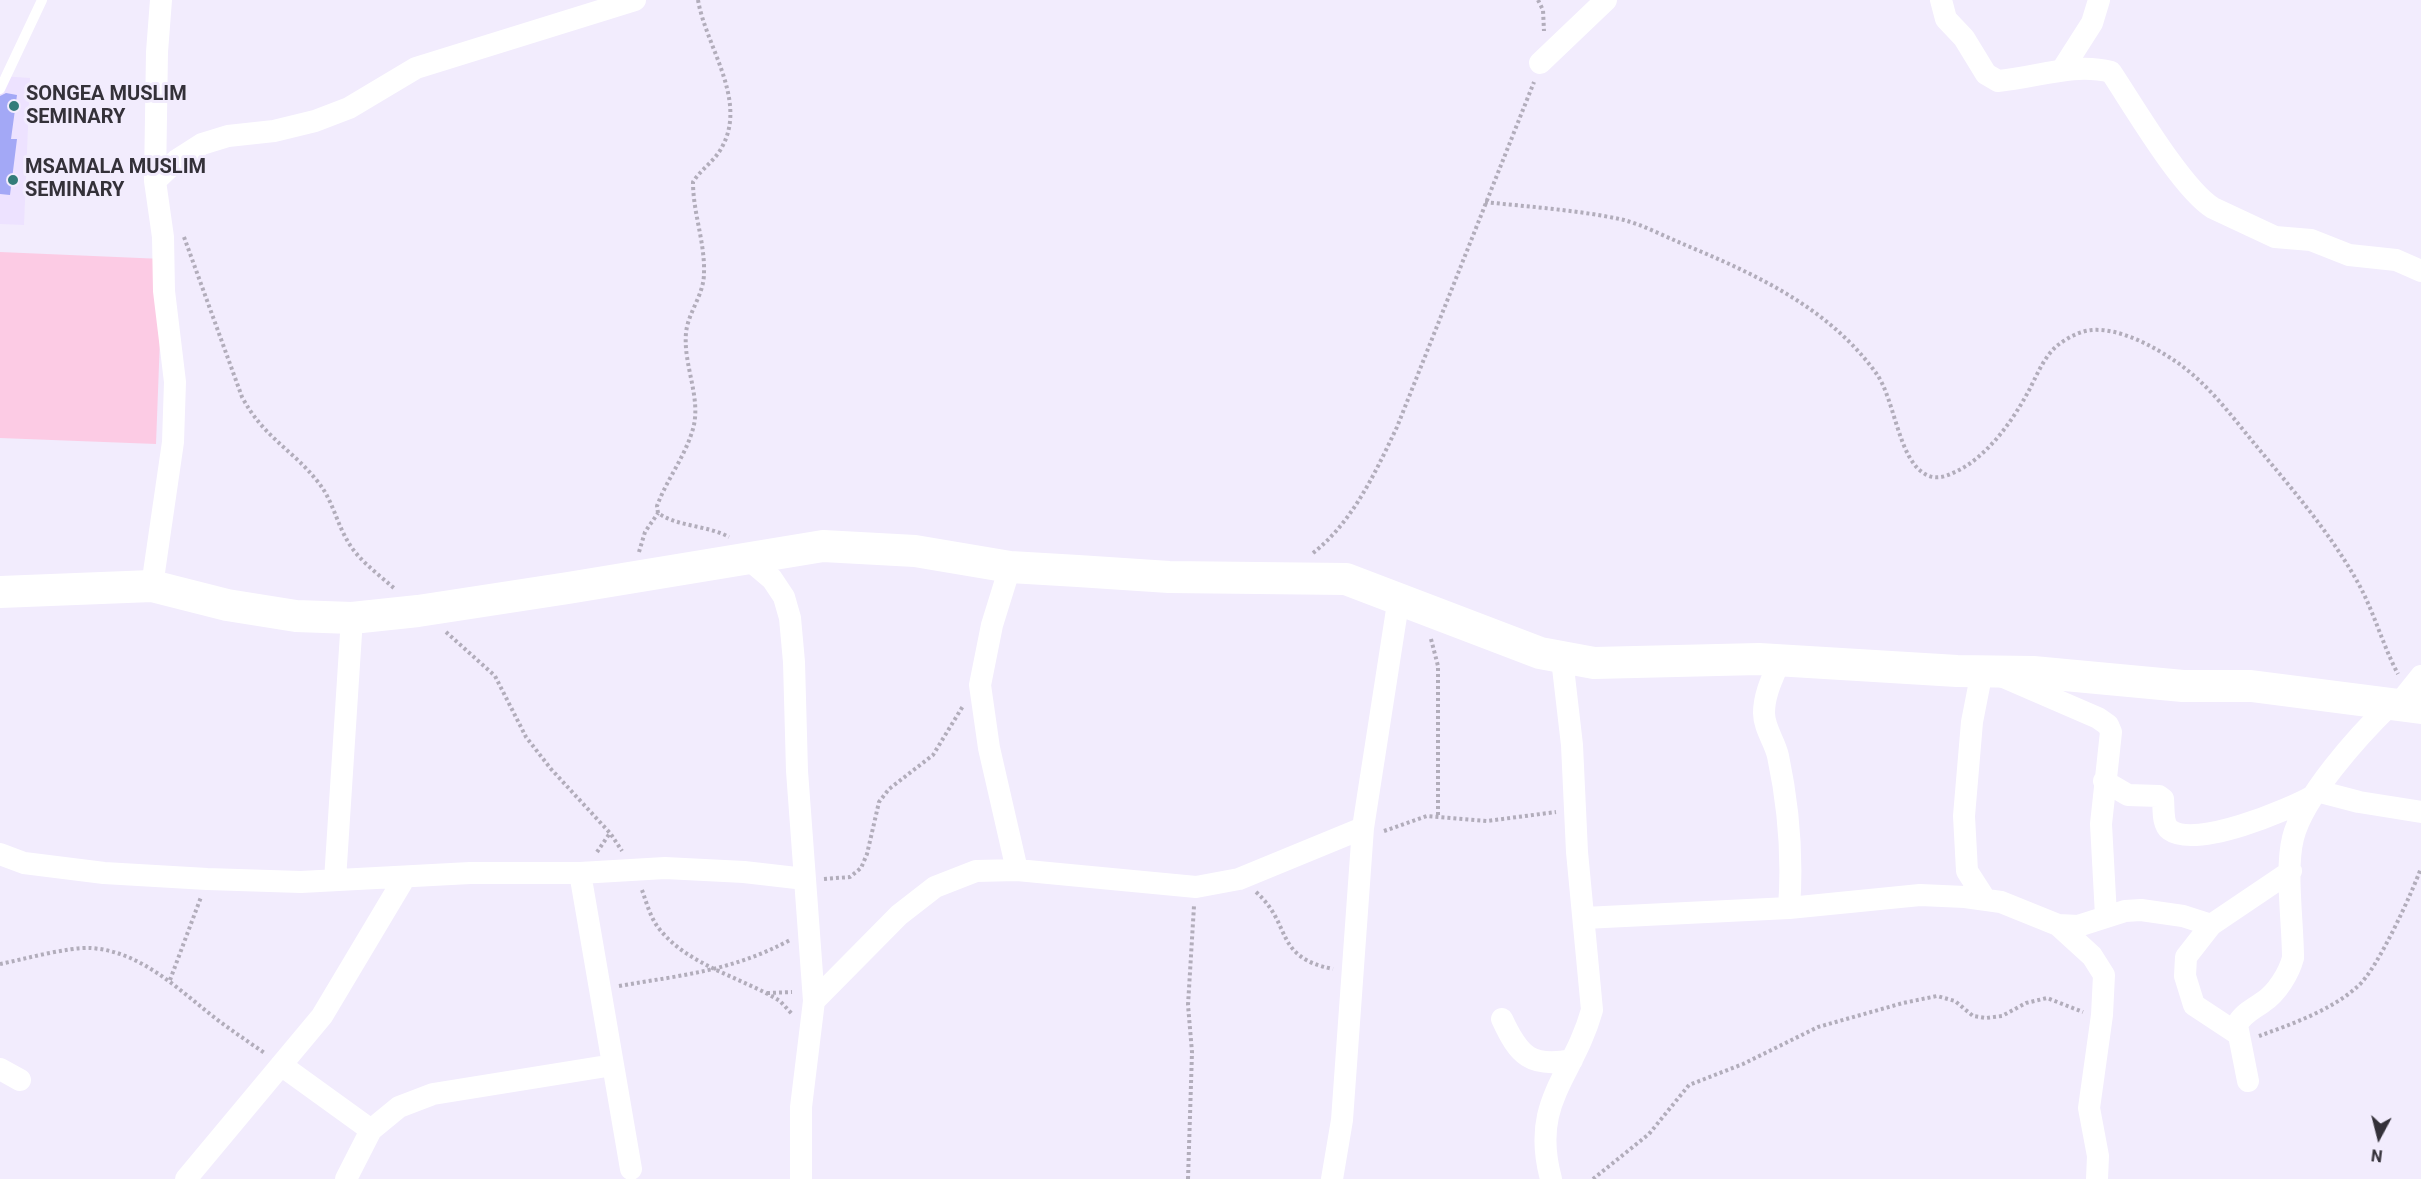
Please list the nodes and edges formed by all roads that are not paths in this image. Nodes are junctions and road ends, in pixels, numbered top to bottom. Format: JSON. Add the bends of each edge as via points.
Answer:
{"nodes":[{"id":1,"x":42,"y":0,"type":"edge"},
{"id":2,"x":161,"y":0,"type":"edge"},
{"id":3,"x":635,"y":0,"type":"edge"},
{"id":4,"x":1606,"y":0,"type":"edge"},
{"id":5,"x":1941,"y":0,"type":"edge"},
{"id":6,"x":2099,"y":0,"type":"edge"},
{"id":7,"x":1540,"y":63,"type":"road end"},
{"id":8,"x":2062,"y":70,"type":"junction"},
{"id":9,"x":0,"y":88,"type":"edge"},
{"id":10,"x":155,"y":181,"type":"junction"},
{"id":11,"x":2421,"y":271,"type":"edge"},
{"id":12,"x":746,"y":557,"type":"junction"},
{"id":13,"x":1010,"y":567,"type":"junction"},
{"id":14,"x":152,"y":586,"type":"junction"},
{"id":15,"x":0,"y":592,"type":"edge"},
{"id":16,"x":1409,"y":602,"type":"junction"},
{"id":17,"x":352,"y":618,"type":"junction"},
{"id":18,"x":1562,"y":658,"type":"junction"},
{"id":19,"x":1780,"y":660,"type":"junction"},
{"id":20,"x":1987,"y":671,"type":"junction"},
{"id":21,"x":2407,"y":697,"type":"edge"},
{"id":22,"x":2104,"y":781,"type":"junction"},
{"id":23,"x":2316,"y":793,"type":"junction"},
{"id":24,"x":2421,"y":812,"type":"edge"},
{"id":25,"x":1362,"y":834,"type":"junction"},
{"id":26,"x":0,"y":854,"type":"edge"},
{"id":27,"x":1017,"y":870,"type":"junction"},
{"id":28,"x":2291,"y":871,"type":"junction"},
{"id":29,"x":580,"y":873,"type":"junction"},
{"id":30,"x":405,"y":877,"type":"junction"},
{"id":31,"x":805,"y":879,"type":"junction"},
{"id":32,"x":335,"y":880,"type":"junction"},
{"id":33,"x":1985,"y":899,"type":"junction"},
{"id":34,"x":1789,"y":908,"type":"junction"},
{"id":35,"x":2106,"y":916,"type":"junction"},
{"id":36,"x":1584,"y":918,"type":"junction"},
{"id":37,"x":2058,"y":926,"type":"junction"},
{"id":38,"x":2211,"y":926,"type":"junction"},
{"id":39,"x":814,"y":996,"type":"junction"},
{"id":40,"x":1502,"y":1019,"type":"dead end"},
{"id":41,"x":2239,"y":1038,"type":"junction"},
{"id":42,"x":1572,"y":1060,"type":"junction"},
{"id":43,"x":281,"y":1065,"type":"junction"},
{"id":44,"x":613,"y":1065,"type":"junction"},
{"id":45,"x":0,"y":1069,"type":"edge"},
{"id":46,"x":20,"y":1080,"type":"dead end"},
{"id":47,"x":2248,"y":1081,"type":"dead end"},
{"id":48,"x":371,"y":1130,"type":"junction"},
{"id":49,"x":631,"y":1169,"type":"dead end"},
{"id":50,"x":186,"y":1179,"type":"edge"},
{"id":51,"x":346,"y":1179,"type":"edge"},
{"id":52,"x":801,"y":1179,"type":"edge"},
{"id":53,"x":1332,"y":1179,"type":"edge"},
{"id":54,"x":1551,"y":1179,"type":"edge"},
{"id":55,"x":2097,"y":1179,"type":"edge"}],
"edges":[{"from":1,"to":9,"type":"lane"},
{"from":2,"to":10,"type":"street"},
{"from":3,"to":10,"type":"street","via":[[416,68],[349,108],[315,121],[202,144]]},
{"from":4,"to":7,"type":"street"},
{"from":5,"to":8,"type":"street","via":[[1946,19],[1992,78],[2011,80]]},
{"from":6,"to":8,"type":"street","via":[[2092,23]]},
{"from":8,"to":11,"type":"street","via":[[2111,72],[2173,165],[2213,208],[2275,237],[2311,240],[2349,255],[2396,260]]},
{"from":10,"to":14,"type":"street","via":[[175,382],[173,442]]},
{"from":12,"to":13,"type":"street","via":[[823,546],[915,551]]},
{"from":12,"to":17,"type":"street","via":[[418,611]]},
{"from":12,"to":31,"type":"street","via":[[772,579],[784,597],[790,618]]},
{"from":13,"to":16,"type":"street","via":[[1169,577],[1346,579]]},
{"from":13,"to":27,"type":"street","via":[[992,625],[980,685],[989,748]]},
{"from":14,"to":15,"type":"street"},
{"from":14,"to":17,"type":"street","via":[[227,605],[296,616]]},
{"from":16,"to":18,"type":"street"},
{"from":16,"to":25,"type":"street"},
{"from":17,"to":32,"type":"street"},
{"from":18,"to":19,"type":"street","via":[[1625,664]]},
{"from":18,"to":36,"type":"street"},
{"from":19,"to":20,"type":"street"},
{"from":19,"to":34,"type":"street","via":[[1764,712],[1778,753],[1792,840]]},
{"from":20,"to":21,"type":"street"},
{"from":20,"to":22,"type":"street","via":[[2069,704],[2108,725],[2111,742]]},
{"from":20,"to":33,"type":"street","via":[[1972,722],[1964,816],[1967,871]]},
{"from":21,"to":23,"type":"street","via":[[2362,734]]},
{"from":22,"to":23,"type":"street","via":[[2128,795],[2159,796],[2170,830],[2194,835],[2214,833],[2281,812]]},
{"from":22,"to":35,"type":"street","via":[[2100,824]]},
{"from":23,"to":24,"type":"street"},
{"from":23,"to":28,"type":"street","via":[[2297,824]]},
{"from":25,"to":27,"type":"street","via":[[1239,879],[1196,887]]},
{"from":25,"to":53,"type":"street","via":[[1342,1120]]},
{"from":26,"to":32,"type":"street","via":[[24,863],[93,872],[207,879]]},
{"from":27,"to":39,"type":"street","via":[[976,871],[935,887],[899,915]]},
{"from":28,"to":38,"type":"street"},
{"from":28,"to":41,"type":"street","via":[[2291,967],[2273,995],[2241,1018],[2237,1024]]},
{"from":29,"to":30,"type":"street"},
{"from":29,"to":31,"type":"street","via":[[665,868]]},
{"from":29,"to":44,"type":"street"},
{"from":30,"to":32,"type":"street"},
{"from":30,"to":43,"type":"street","via":[[322,1016]]},
{"from":31,"to":39,"type":"street"},
{"from":33,"to":34,"type":"street","via":[[1920,895]]},
{"from":33,"to":37,"type":"street"},
{"from":34,"to":36,"type":"street"},
{"from":35,"to":37,"type":"street","via":[[2078,926]]},
{"from":35,"to":38,"type":"street","via":[[2140,910],[2183,916]]},
{"from":36,"to":42,"type":"street","via":[[1592,1010],[1587,1031]]},
{"from":37,"to":55,"type":"street","via":[[2092,956],[2104,975],[2089,1108],[2098,1156]]},
{"from":38,"to":41,"type":"street","via":[[2186,957],[2185,976],[2194,1005]]},
{"from":39,"to":52,"type":"street","via":[[801,1107]]},
{"from":40,"to":42,"type":"street","via":[[1528,1058],[1549,1064]]},
{"from":41,"to":47,"type":"street"},
{"from":42,"to":54,"type":"street","via":[[1549,1107],[1545,1126]]},
{"from":43,"to":48,"type":"street"},
{"from":43,"to":50,"type":"street"},
{"from":44,"to":48,"type":"street","via":[[433,1094],[399,1107]]},
{"from":44,"to":49,"type":"street"},
{"from":45,"to":46,"type":"street"},
{"from":48,"to":51,"type":"street"}]}
